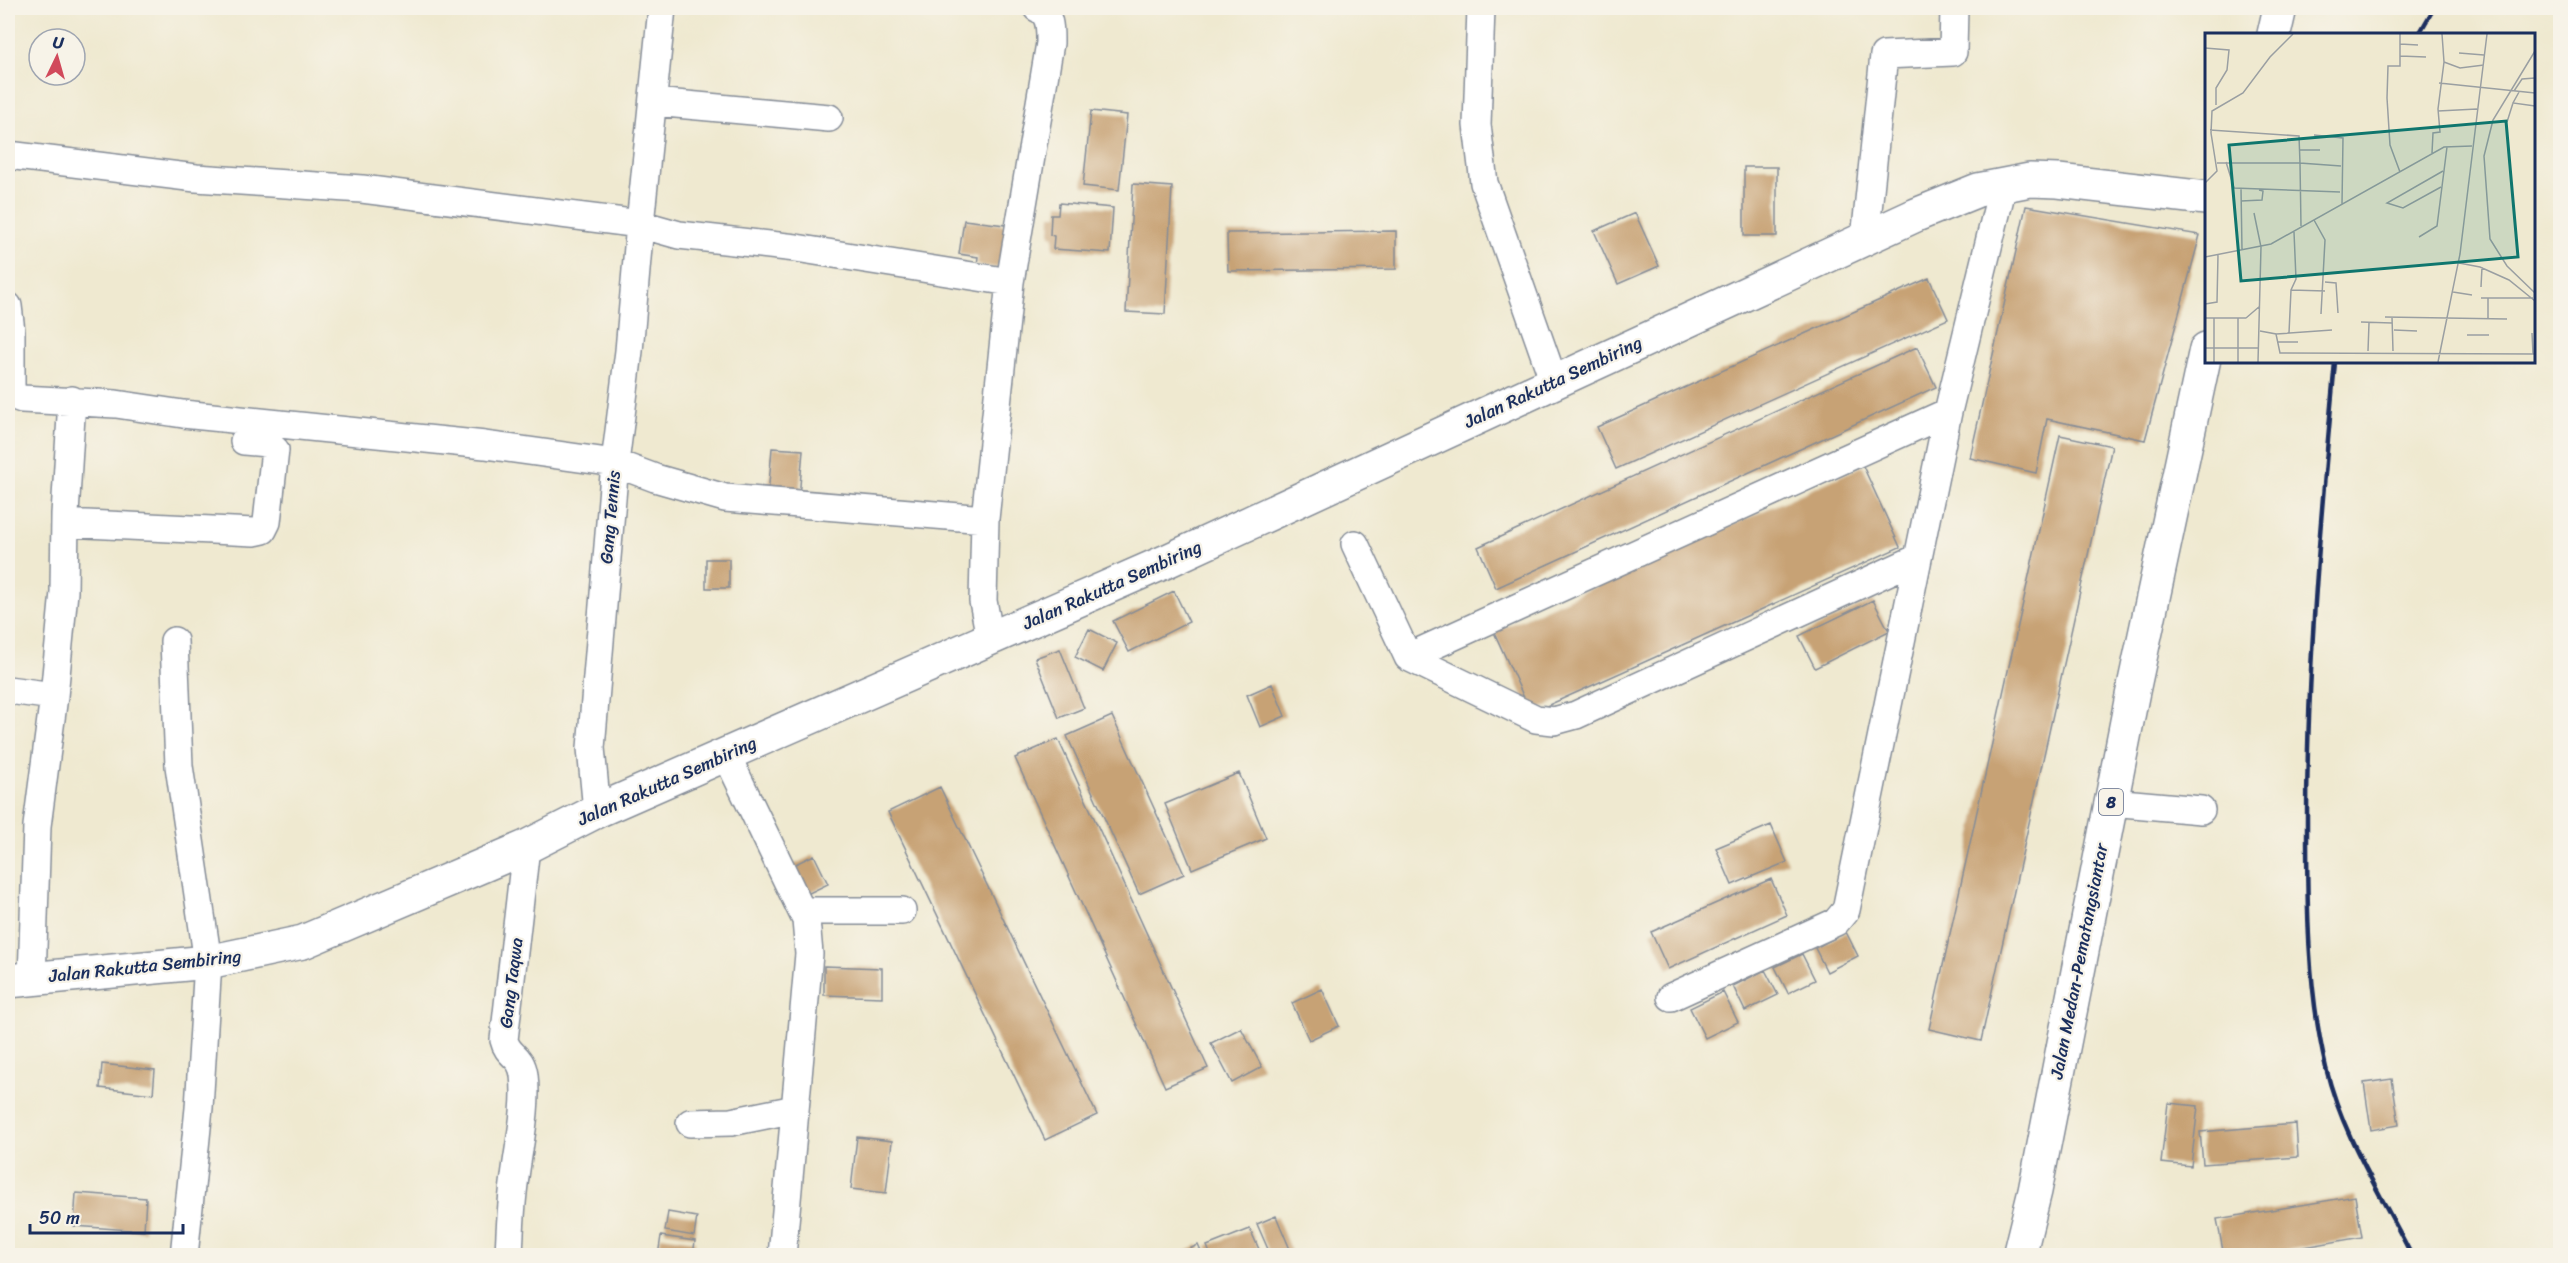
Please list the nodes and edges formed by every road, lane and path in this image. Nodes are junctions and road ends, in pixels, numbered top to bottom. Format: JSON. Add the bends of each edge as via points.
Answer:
{"nodes":[{"id":1,"x":662,"y":8,"type":"edge"},
{"id":2,"x":1037,"y":8,"type":"edge"},
{"id":3,"x":1480,"y":8,"type":"edge"},
{"id":4,"x":1954,"y":8,"type":"edge"},
{"id":5,"x":2280,"y":8,"type":"edge"},
{"id":6,"x":2274,"y":33,"type":"edge"},
{"id":7,"x":654,"y":102,"type":"junction"},
{"id":8,"x":829,"y":118,"type":"dead end"},
{"id":9,"x":8,"y":155,"type":"edge"},
{"id":10,"x":2003,"y":185,"type":"junction"},
{"id":11,"x":2205,"y":198,"type":"edge"},
{"id":12,"x":640,"y":224,"type":"junction"},
{"id":13,"x":1865,"y":239,"type":"junction"},
{"id":14,"x":1010,"y":282,"type":"junction"},
{"id":15,"x":8,"y":306,"type":"edge"},
{"id":16,"x":2205,"y":354,"type":"edge"},
{"id":17,"x":1554,"y":382,"type":"junction"},
{"id":18,"x":72,"y":400,"type":"junction"},
{"id":19,"x":1947,"y":412,"type":"junction"},
{"id":20,"x":244,"y":441,"type":"dead end"},
{"id":21,"x":615,"y":462,"type":"junction"},
{"id":22,"x":985,"y":519,"type":"junction"},
{"id":23,"x":64,"y":523,"type":"junction"},
{"id":24,"x":1354,"y":544,"type":"dead end"},
{"id":25,"x":1918,"y":558,"type":"junction"},
{"id":26,"x":990,"y":638,"type":"junction"},
{"id":27,"x":174,"y":641,"type":"dead end"},
{"id":28,"x":1408,"y":657,"type":"junction"},
{"id":29,"x":8,"y":690,"type":"edge"},
{"id":30,"x":54,"y":696,"type":"junction"},
{"id":31,"x":726,"y":754,"type":"junction"},
{"id":32,"x":2111,"y":802,"type":"junction"},
{"id":33,"x":2201,"y":810,"type":"dead end"},
{"id":34,"x":597,"y":811,"type":"junction"},
{"id":35,"x":526,"y":847,"type":"junction"},
{"id":36,"x":802,"y":911,"type":"junction"},
{"id":37,"x":902,"y":911,"type":"dead end"},
{"id":38,"x":208,"y":962,"type":"junction"},
{"id":39,"x":20,"y":980,"type":"edge"},
{"id":40,"x":1671,"y":997,"type":"dead end"},
{"id":41,"x":795,"y":1108,"type":"junction"},
{"id":42,"x":690,"y":1123,"type":"dead end"},
{"id":43,"x":184,"y":1256,"type":"edge"},
{"id":44,"x":509,"y":1256,"type":"edge"},
{"id":45,"x":782,"y":1256,"type":"edge"},
{"id":46,"x":2019,"y":1256,"type":"edge"}],
"edges":[{"from":1,"to":7,"type":"street","name":"Gang Tennis"},
{"from":2,"to":14,"type":"street","via":[[1043,10],[1050,24],[1050,43]]},
{"from":3,"to":17,"type":"street","via":[[1477,125],[1484,183]]},
{"from":4,"to":13,"type":"street","via":[[1953,52],[1884,55]]},
{"from":5,"to":6,"type":"main road"},
{"from":7,"to":8,"type":"street"},
{"from":7,"to":12,"type":"street","name":"Gang Tennis"},
{"from":9,"to":12,"type":"street","via":[[196,178],[362,189]]},
{"from":10,"to":11,"type":"main road","name":"Jalan Rakutta Sembiring","via":[[2030,180],[2058,181]]},
{"from":10,"to":13,"type":"main road","name":"Jalan Rakutta Sembiring","via":[[1978,190]]},
{"from":10,"to":19,"type":"street"},
{"from":12,"to":14,"type":"street","via":[[679,235],[796,248]]},
{"from":12,"to":21,"type":"street","name":"Gang Tennis"},
{"from":13,"to":17,"type":"main road","name":"Jalan Rakutta Sembiring"},
{"from":14,"to":22,"type":"street"},
{"from":15,"to":18,"type":"street","via":[[11,392],[22,399]]},
{"from":16,"to":32,"type":"main road","name":"Jalan Medan-Pematangsiantar","number":"8"},
{"from":17,"to":26,"type":"main road","name":"Jalan Rakutta Sembiring","via":[[1167,561]]},
{"from":18,"to":21,"type":"street","via":[[398,434]]},
{"from":18,"to":23,"type":"street"},
{"from":19,"to":25,"type":"street"},
{"from":19,"to":28,"type":"street"},
{"from":20,"to":23,"type":"street","via":[[267,443],[275,450],[263,530]]},
{"from":21,"to":22,"type":"street","via":[[725,498]]},
{"from":21,"to":34,"type":"street","name":"Gang Tennis","via":[[591,748]]},
{"from":22,"to":26,"type":"street","via":[[983,601]]},
{"from":23,"to":30,"type":"street","via":[[64,592]]},
{"from":24,"to":28,"type":"street"},
{"from":25,"to":28,"type":"street","via":[[1576,715],[1554,720],[1536,719]]},
{"from":25,"to":40,"type":"street","via":[[1846,910],[1836,922]]},
{"from":26,"to":31,"type":"main road","name":"Jalan Rakutta Sembiring"},
{"from":27,"to":38,"type":"street","via":[[179,766]]},
{"from":29,"to":30,"type":"street"},
{"from":30,"to":39,"type":"street"},
{"from":31,"to":34,"type":"main road","name":"Jalan Rakutta Sembiring"},
{"from":31,"to":36,"type":"street"},
{"from":32,"to":33,"type":"street"},
{"from":32,"to":46,"type":"main road","name":"Jalan Medan-Pematangsiantar","number":"8"},
{"from":34,"to":35,"type":"main road","name":"Jalan Rakutta Sembiring"},
{"from":35,"to":38,"type":"main road","name":"Jalan Rakutta Sembiring","via":[[303,942]]},
{"from":35,"to":44,"type":"street","name":"Gang Taqwa","via":[[504,1040],[521,1061],[524,1078]]},
{"from":36,"to":37,"type":"street"},
{"from":36,"to":41,"type":"street","via":[[809,954]]},
{"from":38,"to":39,"type":"main road","name":"Jalan Rakutta Sembiring"},
{"from":38,"to":43,"type":"street"},
{"from":41,"to":42,"type":"street","via":[[731,1122]]},
{"from":41,"to":45,"type":"street"}]}
